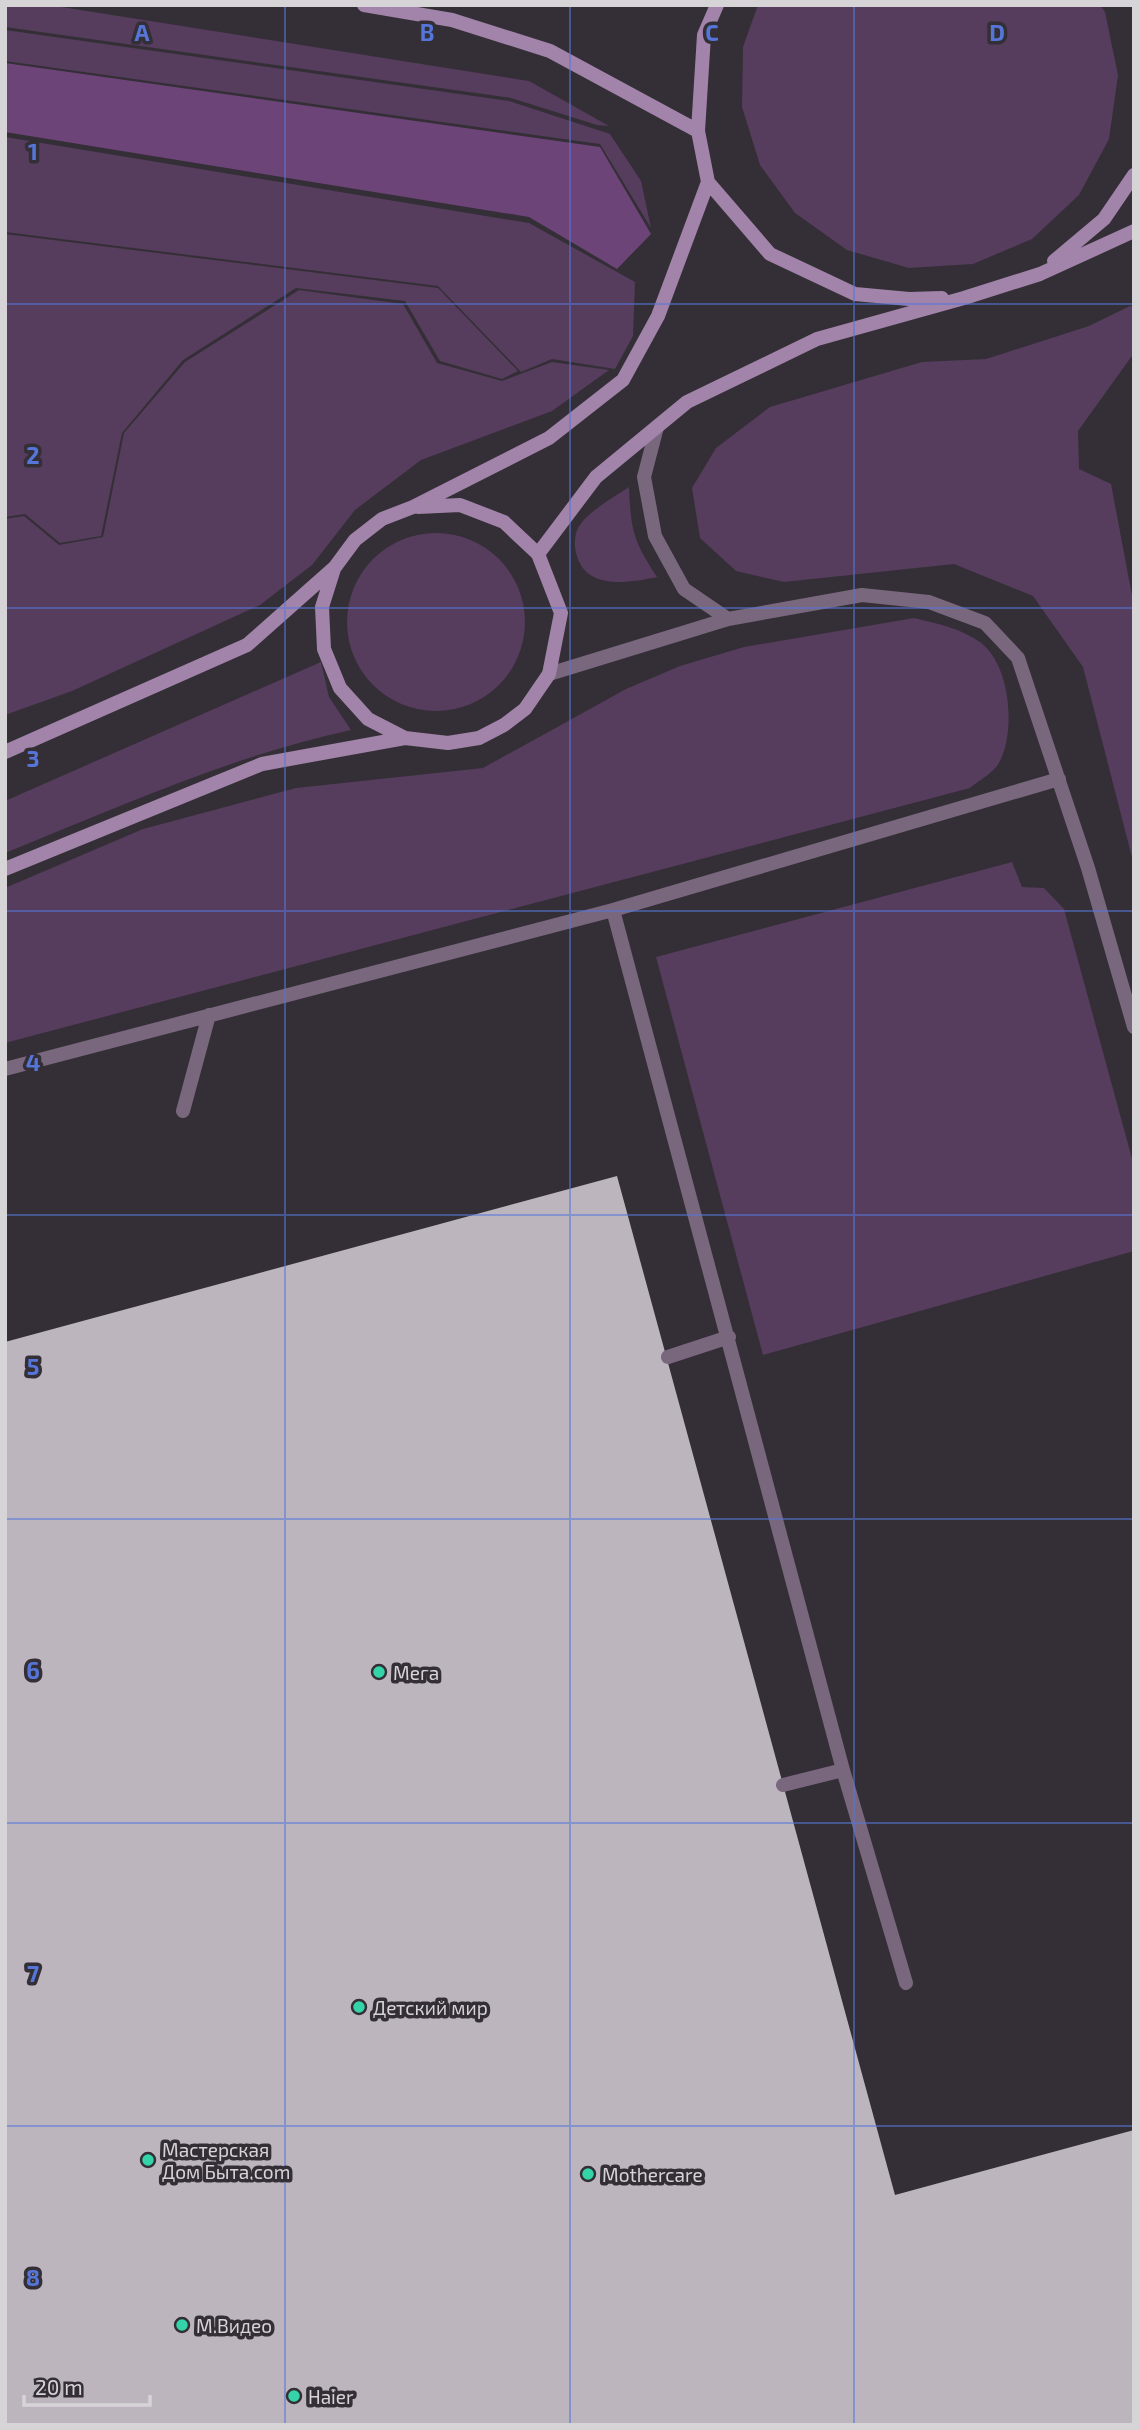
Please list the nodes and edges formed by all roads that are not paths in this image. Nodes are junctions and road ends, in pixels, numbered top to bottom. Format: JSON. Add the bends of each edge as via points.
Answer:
{"nodes":[{"id":1,"x":364,"y":5,"type":"edge"},
{"id":2,"x":717,"y":5,"type":"edge"},
{"id":3,"x":698,"y":131,"type":"junction"},
{"id":4,"x":1134,"y":175,"type":"edge"},
{"id":5,"x":708,"y":182,"type":"junction"},
{"id":6,"x":1134,"y":231,"type":"edge"},
{"id":7,"x":1040,"y":274,"type":"junction"},
{"id":8,"x":964,"y":298,"type":"junction"},
{"id":9,"x":657,"y":427,"type":"junction"},
{"id":10,"x":413,"y":507,"type":"junction"},
{"id":11,"x":538,"y":554,"type":"junction"},
{"id":12,"x":335,"y":567,"type":"junction"},
{"id":13,"x":728,"y":619,"type":"junction"},
{"id":14,"x":549,"y":674,"type":"junction"},
{"id":15,"x":405,"y":738,"type":"junction"},
{"id":16,"x":5,"y":752,"type":"edge"},
{"id":17,"x":1059,"y":779,"type":"junction"},
{"id":18,"x":5,"y":869,"type":"edge"},
{"id":19,"x":613,"y":910,"type":"junction"},
{"id":20,"x":209,"y":1015,"type":"junction"},
{"id":21,"x":1134,"y":1027,"type":"edge"},
{"id":22,"x":5,"y":1069,"type":"edge"},
{"id":23,"x":183,"y":1111,"type":"dead end"},
{"id":24,"x":729,"y":1337,"type":"junction"},
{"id":25,"x":668,"y":1357,"type":"dead end"},
{"id":26,"x":844,"y":1770,"type":"junction"},
{"id":27,"x":783,"y":1785,"type":"dead end"},
{"id":28,"x":906,"y":1983,"type":"dead end"}],
"edges":[{"from":1,"to":3,"type":"main road","via":[[452,20],[550,51]]},
{"from":2,"to":3,"type":"main road","via":[[704,35]]},
{"from":3,"to":5,"type":"main road"},
{"from":4,"to":7,"type":"main road","via":[[1104,219]]},
{"from":5,"to":8,"type":"main road","via":[[770,254],[855,294]]},
{"from":5,"to":10,"type":"main road","via":[[658,316],[623,380],[549,438]]},
{"from":6,"to":7,"type":"main road"},
{"from":7,"to":8,"type":"main road"},
{"from":8,"to":9,"type":"main road","via":[[817,340],[687,402]]},
{"from":9,"to":11,"type":"main road","via":[[596,477]]},
{"from":9,"to":13,"type":"lane","via":[[644,477],[655,536],[684,589]]},
{"from":10,"to":11,"type":"main road","via":[[460,505],[504,522]]},
{"from":10,"to":12,"type":"main road","via":[[382,519],[355,540]]},
{"from":11,"to":14,"type":"main road","via":[[561,613]]},
{"from":12,"to":15,"type":"main road","via":[[322,607],[324,649],[334,675],[368,719]]},
{"from":12,"to":16,"type":"main road","via":[[247,645]]},
{"from":13,"to":14,"type":"lane"},
{"from":13,"to":17,"type":"lane","via":[[862,595],[929,602],[985,623],[1018,658]]},
{"from":14,"to":15,"type":"main road","via":[[524,709],[479,738],[448,743]]},
{"from":15,"to":18,"type":"main road","via":[[262,764]]},
{"from":17,"to":19,"type":"lane"},
{"from":17,"to":21,"type":"lane"},
{"from":19,"to":20,"type":"lane"},
{"from":19,"to":24,"type":"lane"},
{"from":20,"to":22,"type":"lane"},
{"from":20,"to":23,"type":"lane"},
{"from":24,"to":25,"type":"lane"},
{"from":24,"to":26,"type":"lane"},
{"from":26,"to":27,"type":"lane"},
{"from":26,"to":28,"type":"lane"}]}
